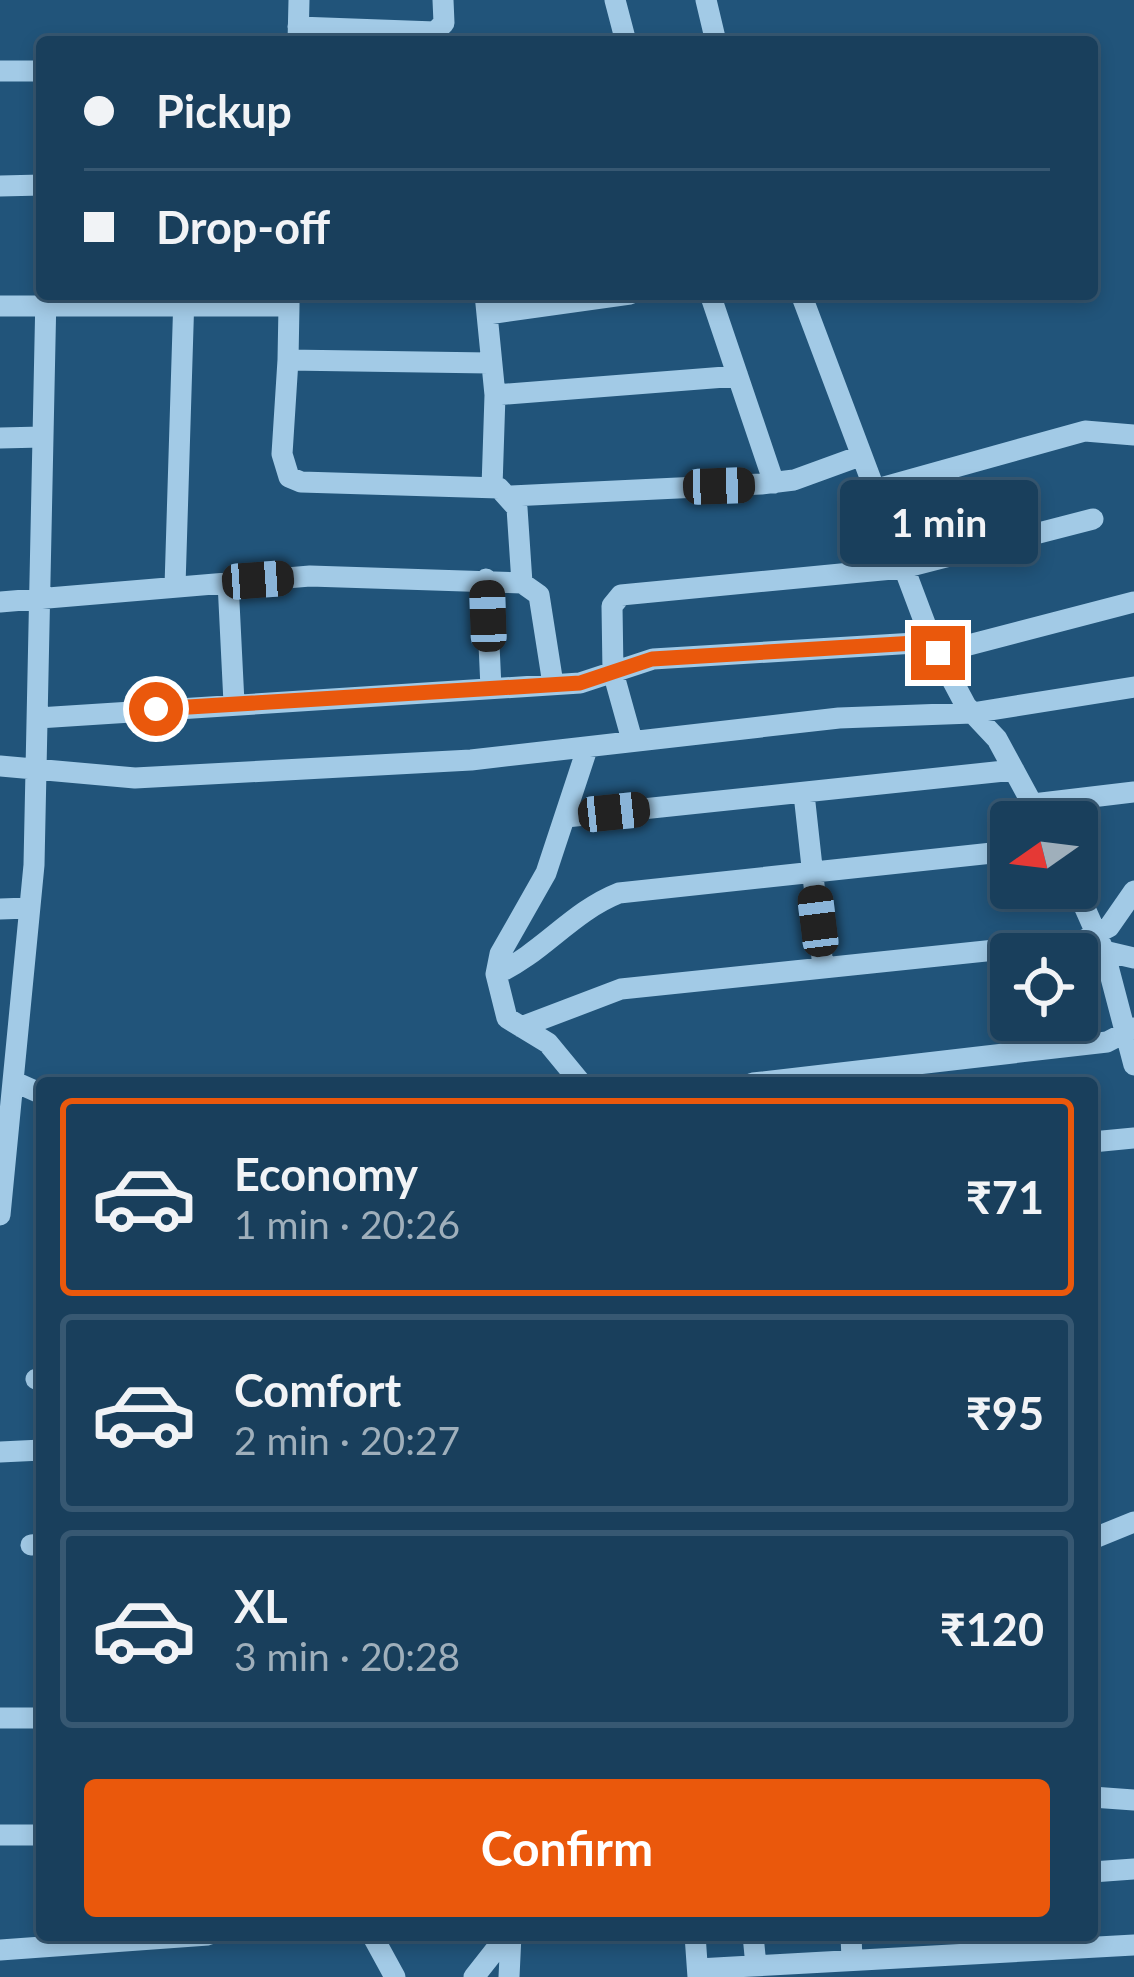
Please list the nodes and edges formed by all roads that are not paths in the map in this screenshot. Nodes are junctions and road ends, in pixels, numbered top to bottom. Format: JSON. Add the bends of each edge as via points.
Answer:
{"nodes":[{"id":1,"x":299,"y":0,"type":"edge"},
{"id":2,"x":443,"y":0,"type":"edge"},
{"id":3,"x":615,"y":0,"type":"edge"},
{"id":4,"x":706,"y":0,"type":"edge"},
{"id":5,"x":298,"y":34,"type":"edge"},
{"id":6,"x":624,"y":36,"type":"edge"},
{"id":7,"x":715,"y":36,"type":"edge"},
{"id":8,"x":0,"y":71,"type":"edge"},
{"id":9,"x":36,"y":71,"type":"edge"},
{"id":10,"x":36,"y":185,"type":"edge"},
{"id":11,"x":0,"y":186,"type":"edge"},
{"id":12,"x":46,"y":300,"type":"edge"},
{"id":13,"x":183,"y":300,"type":"edge"},
{"id":14,"x":289,"y":300,"type":"edge"},
{"id":15,"x":544,"y":300,"type":"edge"},
{"id":16,"x":712,"y":300,"type":"edge"},
{"id":17,"x":802,"y":300,"type":"edge"},
{"id":18,"x":486,"y":304,"type":"edge"},
{"id":19,"x":0,"y":307,"type":"edge"},
{"id":20,"x":288,"y":360,"type":"junction"},
{"id":21,"x":489,"y":363,"type":"junction"},
{"id":22,"x":737,"y":376,"type":"junction"},
{"id":23,"x":495,"y":395,"type":"junction"},
{"id":24,"x":1134,"y":435,"type":"edge"},
{"id":25,"x":42,"y":437,"type":"junction"},
{"id":26,"x":0,"y":438,"type":"edge"},
{"id":27,"x":860,"y":456,"type":"junction"},
{"id":28,"x":774,"y":483,"type":"junction"},
{"id":29,"x":873,"y":490,"type":"junction"},
{"id":30,"x":501,"y":491,"type":"junction"},
{"id":31,"x":1093,"y":519,"type":"dead end"},
{"id":32,"x":903,"y":568,"type":"junction"},
{"id":33,"x":486,"y":579,"type":"junction"},
{"id":34,"x":228,"y":582,"type":"junction"},
{"id":35,"x":522,"y":583,"type":"junction"},
{"id":36,"x":175,"y":586,"type":"junction"},
{"id":37,"x":0,"y":602,"type":"edge"},
{"id":38,"x":41,"y":602,"type":"junction"},
{"id":39,"x":1134,"y":602,"type":"edge"},
{"id":40,"x":935,"y":647,"type":"junction"},
{"id":41,"x":613,"y":673,"type":"junction"},
{"id":42,"x":553,"y":684,"type":"junction"},
{"id":43,"x":1134,"y":687,"type":"edge"},
{"id":44,"x":491,"y":688,"type":"junction"},
{"id":45,"x":234,"y":703,"type":"junction"},
{"id":46,"x":972,"y":713,"type":"junction"},
{"id":47,"x":38,"y":718,"type":"junction"},
{"id":48,"x":632,"y":740,"type":"junction"},
{"id":49,"x":586,"y":749,"type":"junction"},
{"id":50,"x":0,"y":766,"type":"edge"},
{"id":51,"x":33,"y":768,"type":"junction"},
{"id":52,"x":1015,"y":770,"type":"junction"},
{"id":53,"x":1134,"y":792,"type":"edge"},
{"id":54,"x":804,"y":794,"type":"junction"},
{"id":55,"x":1032,"y":801,"type":"edge"},
{"id":56,"x":1093,"y":801,"type":"edge"},
{"id":57,"x":566,"y":817,"type":"junction"},
{"id":58,"x":990,"y":853,"type":"edge"},
{"id":59,"x":812,"y":874,"type":"junction"},
{"id":60,"x":1134,"y":891,"type":"edge"},
{"id":61,"x":28,"y":908,"type":"junction"},
{"id":62,"x":0,"y":909,"type":"edge"},
{"id":63,"x":1086,"y":909,"type":"edge"},
{"id":64,"x":1101,"y":943,"type":"junction"},
{"id":65,"x":1134,"y":958,"type":"edge"},
{"id":66,"x":824,"y":967,"type":"junction"},
{"id":67,"x":496,"y":974,"type":"junction"},
{"id":68,"x":10,"y":1020,"type":"edge"},
{"id":69,"x":521,"y":1027,"type":"junction"},
{"id":70,"x":1130,"y":1032,"type":"edge"},
{"id":71,"x":1134,"y":1065,"type":"edge"},
{"id":72,"x":577,"y":1077,"type":"edge"},
{"id":73,"x":797,"y":1077,"type":"edge"},
{"id":74,"x":10,"y":1091,"type":"edge"},
{"id":75,"x":1134,"y":1138,"type":"edge"},
{"id":76,"x":1098,"y":1141,"type":"edge"},
{"id":77,"x":0,"y":1215,"type":"edge"},
{"id":78,"x":36,"y":1450,"type":"edge"},
{"id":79,"x":0,"y":1452,"type":"edge"},
{"id":80,"x":1134,"y":1522,"type":"edge"},
{"id":81,"x":1098,"y":1537,"type":"edge"},
{"id":82,"x":0,"y":1718,"type":"edge"},
{"id":83,"x":36,"y":1718,"type":"edge"},
{"id":84,"x":1098,"y":1797,"type":"edge"},
{"id":85,"x":1134,"y":1800,"type":"edge"},
{"id":86,"x":0,"y":1835,"type":"edge"},
{"id":87,"x":36,"y":1835,"type":"edge"},
{"id":88,"x":1134,"y":1869,"type":"edge"},
{"id":89,"x":1098,"y":1872,"type":"edge"},
{"id":90,"x":125,"y":1941,"type":"edge"},
{"id":91,"x":375,"y":1941,"type":"edge"},
{"id":92,"x":504,"y":1941,"type":"edge"},
{"id":93,"x":509,"y":1941,"type":"edge"},
{"id":94,"x":695,"y":1941,"type":"edge"},
{"id":95,"x":753,"y":1941,"type":"edge"},
{"id":96,"x":851,"y":1941,"type":"edge"},
{"id":97,"x":1054,"y":1942,"type":"edge"},
{"id":98,"x":1134,"y":1945,"type":"edge"},
{"id":99,"x":925,"y":1946,"type":"edge"},
{"id":100,"x":0,"y":1950,"type":"edge"},
{"id":101,"x":852,"y":1960,"type":"junction"},
{"id":102,"x":755,"y":1966,"type":"junction"},
{"id":103,"x":698,"y":1973,"type":"edge"},
{"id":104,"x":395,"y":1977,"type":"edge"},
{"id":105,"x":474,"y":1977,"type":"edge"},
{"id":106,"x":508,"y":1977,"type":"edge"}],
"edges":[{"from":1,"to":5,"type":"street"},
{"from":2,"to":5,"type":"street","via":[[444,22],[435,32]]},
{"from":3,"to":6,"type":"street"},
{"from":4,"to":7,"type":"street"},
{"from":8,"to":9,"type":"street"},
{"from":10,"to":11,"type":"street"},
{"from":12,"to":13,"type":"street"},
{"from":12,"to":19,"type":"street"},
{"from":12,"to":25,"type":"street"},
{"from":13,"to":14,"type":"street"},
{"from":13,"to":36,"type":"street"},
{"from":14,"to":20,"type":"street"},
{"from":15,"to":18,"type":"street"},
{"from":16,"to":22,"type":"street"},
{"from":17,"to":27,"type":"street"},
{"from":18,"to":21,"type":"street"},
{"from":20,"to":21,"type":"street"},
{"from":20,"to":30,"type":"street","via":[[282,454],[290,477]]},
{"from":21,"to":23,"type":"street"},
{"from":22,"to":23,"type":"street"},
{"from":22,"to":28,"type":"street"},
{"from":23,"to":30,"type":"street"},
{"from":24,"to":29,"type":"street","via":[[1085,431]]},
{"from":25,"to":26,"type":"street"},
{"from":25,"to":38,"type":"street"},
{"from":27,"to":28,"type":"street"},
{"from":27,"to":29,"type":"street"},
{"from":28,"to":30,"type":"street"},
{"from":29,"to":32,"type":"street"},
{"from":30,"to":35,"type":"street","via":[[517,508]]},
{"from":31,"to":32,"type":"street"},
{"from":32,"to":40,"type":"street"},
{"from":32,"to":41,"type":"street","via":[[633,590],[612,606]]},
{"from":33,"to":34,"type":"street"},
{"from":33,"to":35,"type":"street"},
{"from":33,"to":44,"type":"street"},
{"from":34,"to":36,"type":"street"},
{"from":34,"to":45,"type":"street"},
{"from":35,"to":42,"type":"street","via":[[539,595]]},
{"from":36,"to":38,"type":"street"},
{"from":37,"to":38,"type":"street"},
{"from":38,"to":47,"type":"street"},
{"from":39,"to":40,"type":"street"},
{"from":40,"to":41,"type":"street","via":[[652,659]]},
{"from":40,"to":46,"type":"street"},
{"from":41,"to":42,"type":"street"},
{"from":41,"to":48,"type":"street"},
{"from":42,"to":44,"type":"street"},
{"from":43,"to":46,"type":"street"},
{"from":44,"to":45,"type":"street"},
{"from":45,"to":47,"type":"street"},
{"from":46,"to":48,"type":"street"},
{"from":46,"to":52,"type":"street"},
{"from":47,"to":51,"type":"street"},
{"from":48,"to":49,"type":"street"},
{"from":49,"to":51,"type":"street","via":[[254,775],[97,778]]},
{"from":49,"to":57,"type":"street"},
{"from":50,"to":51,"type":"street"},
{"from":51,"to":61,"type":"street"},
{"from":52,"to":54,"type":"street"},
{"from":52,"to":55,"type":"street"},
{"from":53,"to":56,"type":"street"},
{"from":54,"to":57,"type":"street"},
{"from":54,"to":59,"type":"street"},
{"from":57,"to":67,"type":"street"},
{"from":58,"to":59,"type":"street"},
{"from":59,"to":66,"type":"street"},
{"from":59,"to":67,"type":"street","via":[[619,893]]},
{"from":60,"to":64,"type":"street"},
{"from":61,"to":62,"type":"street"},
{"from":61,"to":68,"type":"street"},
{"from":63,"to":64,"type":"street"},
{"from":64,"to":65,"type":"street"},
{"from":64,"to":66,"type":"street"},
{"from":64,"to":70,"type":"street"},
{"from":66,"to":69,"type":"street","via":[[621,989]]},
{"from":67,"to":69,"type":"street","via":[[507,1018]]},
{"from":68,"to":74,"type":"street"},
{"from":69,"to":72,"type":"street"},
{"from":70,"to":71,"type":"street"},
{"from":70,"to":73,"type":"street"},
{"from":74,"to":77,"type":"street"},
{"from":75,"to":76,"type":"street"},
{"from":78,"to":79,"type":"street"},
{"from":80,"to":81,"type":"street"},
{"from":82,"to":83,"type":"street"},
{"from":84,"to":85,"type":"street"},
{"from":86,"to":87,"type":"street"},
{"from":88,"to":89,"type":"street"},
{"from":90,"to":100,"type":"street"},
{"from":91,"to":104,"type":"street"},
{"from":92,"to":105,"type":"street"},
{"from":93,"to":106,"type":"street"},
{"from":94,"to":103,"type":"street"},
{"from":95,"to":102,"type":"street"},
{"from":96,"to":101,"type":"street"},
{"from":97,"to":98,"type":"street"},
{"from":97,"to":99,"type":"street"},
{"from":99,"to":101,"type":"street"},
{"from":101,"to":102,"type":"street"},
{"from":102,"to":103,"type":"street"}]}
